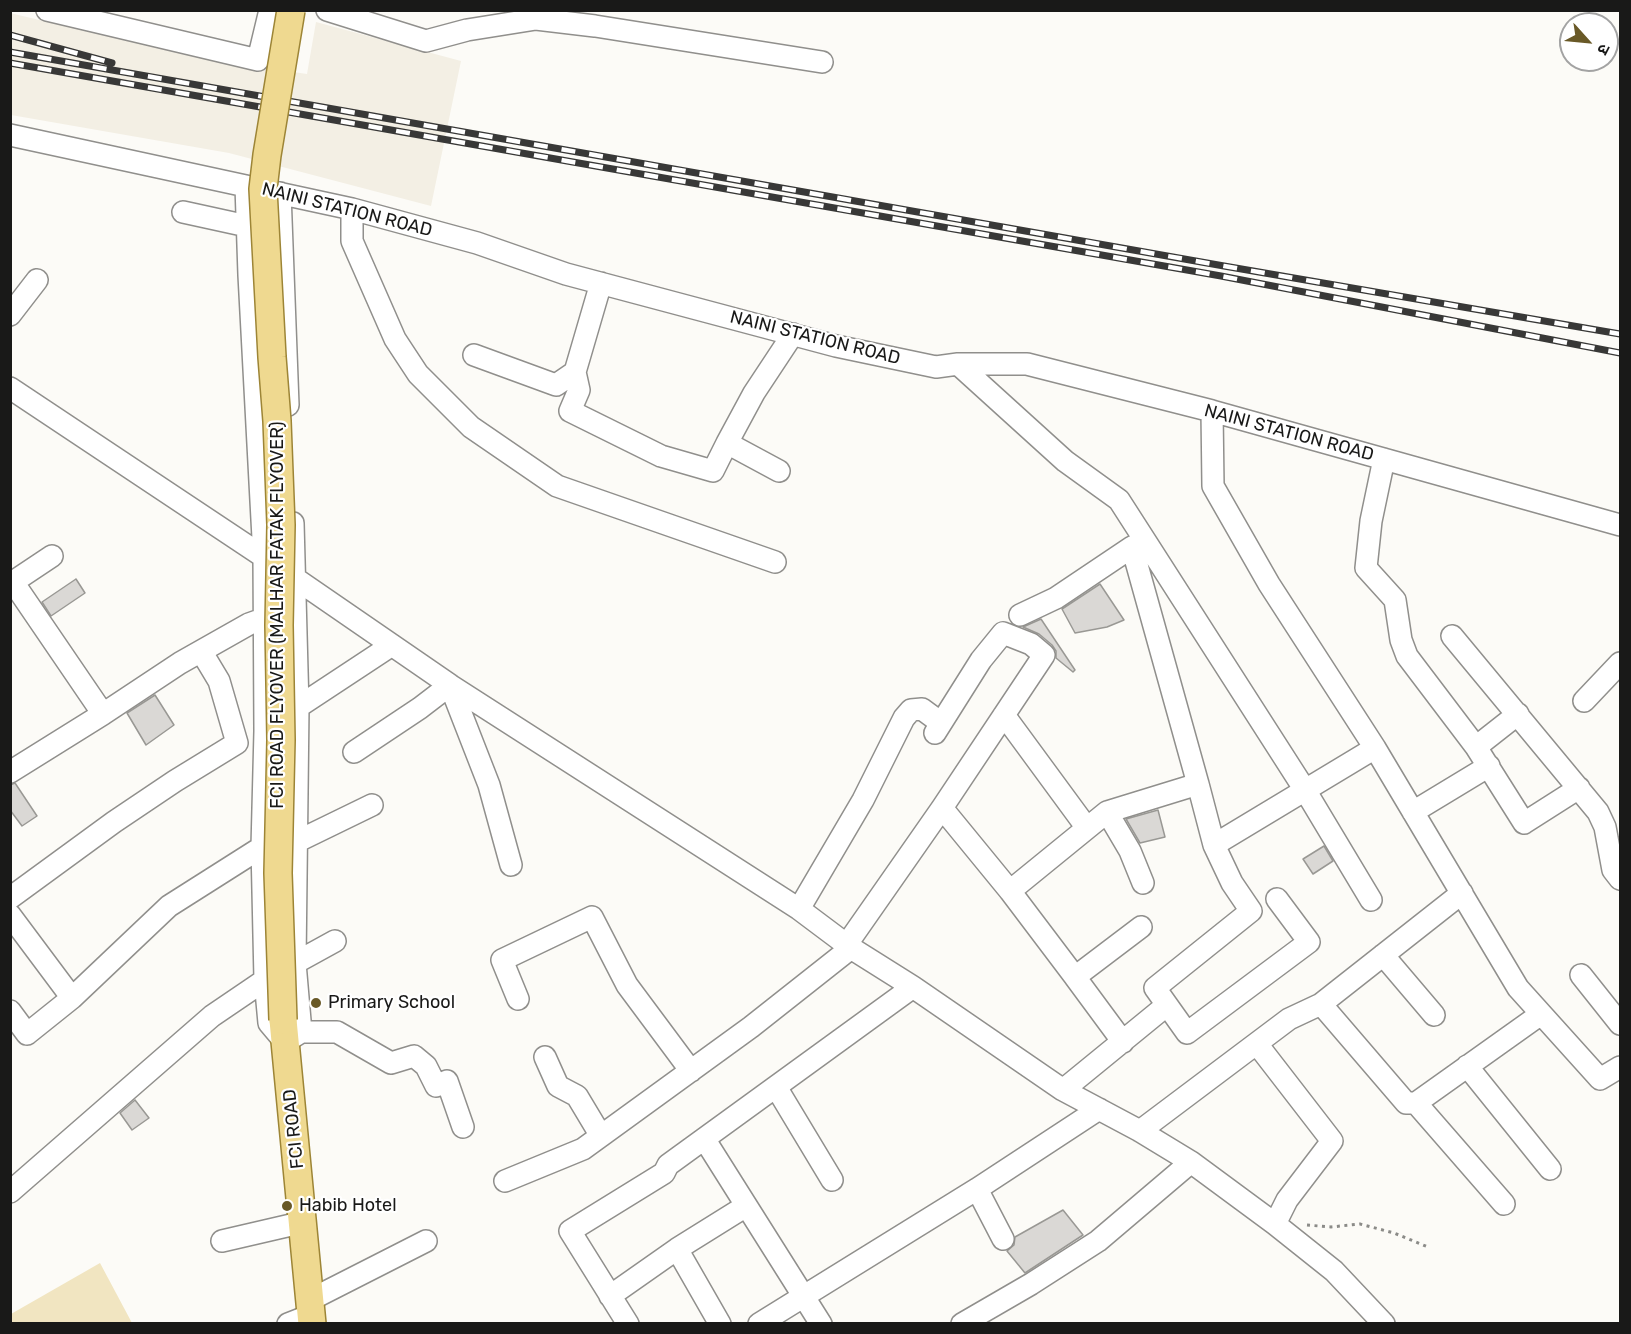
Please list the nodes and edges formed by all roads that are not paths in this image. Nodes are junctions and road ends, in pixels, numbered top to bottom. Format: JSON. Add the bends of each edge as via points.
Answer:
{"nodes":[{"id":1,"x":47,"y":10,"type":"edge"},
{"id":2,"x":270,"y":10,"type":"edge"},
{"id":3,"x":291,"y":10,"type":"edge"},
{"id":4,"x":327,"y":10,"type":"edge"},
{"id":5,"x":822,"y":62,"type":"dead end"},
{"id":6,"x":10,"y":135,"type":"edge"},
{"id":7,"x":246,"y":186,"type":"junction"},
{"id":8,"x":280,"y":193,"type":"junction"},
{"id":9,"x":352,"y":209,"type":"junction"},
{"id":10,"x":183,"y":212,"type":"dead end"},
{"id":11,"x":247,"y":226,"type":"junction"},
{"id":12,"x":37,"y":280,"type":"dead end"},
{"id":13,"x":601,"y":283,"type":"junction"},
{"id":14,"x":10,"y":315,"type":"edge"},
{"id":15,"x":793,"y":334,"type":"junction"},
{"id":16,"x":474,"y":355,"type":"dead end"},
{"id":17,"x":958,"y":364,"type":"junction"},
{"id":18,"x":575,"y":372,"type":"junction"},
{"id":19,"x":10,"y":388,"type":"edge"},
{"id":20,"x":1212,"y":411,"type":"junction"},
{"id":21,"x":728,"y":443,"type":"junction"},
{"id":22,"x":1384,"y":459,"type":"junction"},
{"id":23,"x":779,"y":471,"type":"dead end"},
{"id":24,"x":1620,"y":525,"type":"edge"},
{"id":25,"x":1139,"y":545,"type":"junction"},
{"id":26,"x":52,"y":556,"type":"dead end"},
{"id":27,"x":264,"y":557,"type":"junction"},
{"id":28,"x":775,"y":562,"type":"dead end"},
{"id":29,"x":295,"y":579,"type":"junction"},
{"id":30,"x":12,"y":583,"type":"edge"},
{"id":31,"x":1020,"y":615,"type":"dead end"},
{"id":32,"x":263,"y":619,"type":"junction"},
{"id":33,"x":1452,"y":636,"type":"dead end"},
{"id":34,"x":392,"y":645,"type":"junction"},
{"id":35,"x":201,"y":651,"type":"junction"},
{"id":36,"x":1620,"y":663,"type":"edge"},
{"id":37,"x":450,"y":685,"type":"junction"},
{"id":38,"x":1584,"y":701,"type":"dead end"},
{"id":39,"x":298,"y":707,"type":"junction"},
{"id":40,"x":104,"y":714,"type":"junction"},
{"id":41,"x":1518,"y":714,"type":"junction"},
{"id":42,"x":1004,"y":715,"type":"junction"},
{"id":43,"x":1476,"y":747,"type":"junction"},
{"id":44,"x":1375,"y":748,"type":"junction"},
{"id":45,"x":354,"y":752,"type":"dead end"},
{"id":46,"x":1489,"y":766,"type":"junction"},
{"id":47,"x":10,"y":772,"type":"edge"},
{"id":48,"x":1198,"y":784,"type":"junction"},
{"id":49,"x":1579,"y":788,"type":"junction"},
{"id":50,"x":1305,"y":790,"type":"junction"},
{"id":51,"x":372,"y":805,"type":"dead end"},
{"id":52,"x":942,"y":808,"type":"junction"},
{"id":53,"x":1107,"y":812,"type":"junction"},
{"id":54,"x":1413,"y":812,"type":"junction"},
{"id":55,"x":1088,"y":828,"type":"junction"},
{"id":56,"x":296,"y":842,"type":"junction"},
{"id":57,"x":1214,"y":845,"type":"junction"},
{"id":58,"x":262,"y":847,"type":"junction"},
{"id":59,"x":511,"y":865,"type":"dead end"},
{"id":60,"x":1620,"y":879,"type":"edge"},
{"id":61,"x":1143,"y":883,"type":"dead end"},
{"id":62,"x":1010,"y":891,"type":"junction"},
{"id":63,"x":1462,"y":893,"type":"junction"},
{"id":64,"x":10,"y":898,"type":"edge"},
{"id":65,"x":1276,"y":899,"type":"dead end"},
{"id":66,"x":1371,"y":900,"type":"dead end"},
{"id":67,"x":800,"y":909,"type":"junction"},
{"id":68,"x":10,"y":915,"type":"edge"},
{"id":69,"x":1142,"y":927,"type":"dead end"},
{"id":70,"x":335,"y":941,"type":"dead end"},
{"id":71,"x":849,"y":946,"type":"junction"},
{"id":72,"x":1383,"y":955,"type":"junction"},
{"id":73,"x":295,"y":963,"type":"junction"},
{"id":74,"x":1581,"y":975,"type":"dead end"},
{"id":75,"x":1075,"y":977,"type":"junction"},
{"id":76,"x":265,"y":980,"type":"junction"},
{"id":77,"x":913,"y":987,"type":"junction"},
{"id":78,"x":72,"y":998,"type":"junction"},
{"id":79,"x":518,"y":999,"type":"dead end"},
{"id":80,"x":1321,"y":1004,"type":"junction"},
{"id":81,"x":1167,"y":1005,"type":"junction"},
{"id":82,"x":10,"y":1011,"type":"edge"},
{"id":83,"x":1541,"y":1014,"type":"junction"},
{"id":84,"x":1434,"y":1016,"type":"dead end"},
{"id":85,"x":1620,"y":1024,"type":"edge"},
{"id":86,"x":290,"y":1031,"type":"junction"},
{"id":87,"x":1123,"y":1042,"type":"junction"},
{"id":88,"x":1257,"y":1044,"type":"junction"},
{"id":89,"x":545,"y":1058,"type":"dead end"},
{"id":90,"x":1467,"y":1066,"type":"junction"},
{"id":91,"x":1620,"y":1067,"type":"edge"},
{"id":92,"x":691,"y":1071,"type":"junction"},
{"id":93,"x":776,"y":1087,"type":"junction"},
{"id":94,"x":1064,"y":1090,"type":"junction"},
{"id":95,"x":1416,"y":1103,"type":"junction"},
{"id":96,"x":1099,"y":1109,"type":"junction"},
{"id":97,"x":463,"y":1127,"type":"dead end"},
{"id":98,"x":1140,"y":1131,"type":"junction"},
{"id":99,"x":602,"y":1136,"type":"junction"},
{"id":100,"x":705,"y":1140,"type":"junction"},
{"id":101,"x":1191,"y":1162,"type":"junction"},
{"id":102,"x":1550,"y":1169,"type":"dead end"},
{"id":103,"x":832,"y":1180,"type":"dead end"},
{"id":104,"x":505,"y":1181,"type":"dead end"},
{"id":105,"x":14,"y":1182,"type":"edge"},
{"id":106,"x":977,"y":1189,"type":"junction"},
{"id":107,"x":1504,"y":1204,"type":"dead end"},
{"id":108,"x":746,"y":1206,"type":"junction"},
{"id":109,"x":304,"y":1222,"type":"junction"},
{"id":110,"x":1275,"y":1224,"type":"junction"},
{"id":111,"x":1003,"y":1239,"type":"dead end"},
{"id":112,"x":222,"y":1241,"type":"dead end"},
{"id":113,"x":426,"y":1241,"type":"dead end"},
{"id":114,"x":677,"y":1249,"type":"junction"},
{"id":115,"x":610,"y":1296,"type":"junction"},
{"id":116,"x":803,"y":1297,"type":"junction"},
{"id":117,"x":306,"y":1316,"type":"edge"},
{"id":118,"x":628,"y":1323,"type":"edge"},
{"id":119,"x":720,"y":1323,"type":"edge"},
{"id":120,"x":759,"y":1323,"type":"edge"},
{"id":121,"x":821,"y":1323,"type":"edge"},
{"id":122,"x":962,"y":1323,"type":"edge"},
{"id":123,"x":1384,"y":1323,"type":"edge"}],
"edges":[{"from":1,"to":2,"type":"street","via":[[258,60]]},
{"from":3,"to":86,"type":"main road","name":"FCI ROAD FLYOVER (MALHAR FATAK FLYOVER)","bridge":true,"via":[[263,189],[281,525],[278,873]]},
{"from":4,"to":5,"type":"street","via":[[426,41],[467,30],[536,20]]},
{"from":6,"to":7,"type":"street","name":"NAINI STATION ROAD"},
{"from":7,"to":8,"type":"street","name":"NAINI STATION ROAD"},
{"from":7,"to":11,"type":"street"},
{"from":8,"to":9,"type":"street","name":"NAINI STATION ROAD"},
{"from":8,"to":29,"type":"street"},
{"from":9,"to":13,"type":"street","name":"NAINI STATION ROAD","via":[[477,243]]},
{"from":9,"to":28,"type":"street","via":[[352,241],[395,339],[418,374],[471,427],[557,486]]},
{"from":10,"to":11,"type":"street"},
{"from":11,"to":27,"type":"street"},
{"from":12,"to":14,"type":"street"},
{"from":13,"to":15,"type":"street","name":"NAINI STATION ROAD"},
{"from":13,"to":18,"type":"street"},
{"from":15,"to":17,"type":"street","name":"NAINI STATION ROAD","via":[[936,367]]},
{"from":15,"to":21,"type":"street","via":[[754,393]]},
{"from":16,"to":18,"type":"street","via":[[556,385]]},
{"from":17,"to":20,"type":"street","name":"NAINI STATION ROAD","via":[[1027,364]]},
{"from":17,"to":25,"type":"street","via":[[1065,461],[1119,500]]},
{"from":18,"to":21,"type":"street","via":[[579,390],[570,411],[620,437],[661,456],[713,471]]},
{"from":19,"to":27,"type":"street"},
{"from":20,"to":22,"type":"street","name":"NAINI STATION ROAD"},
{"from":20,"to":44,"type":"street","via":[[1213,486],[1269,584]]},
{"from":21,"to":23,"type":"street"},
{"from":22,"to":24,"type":"street","name":"NAINI STATION ROAD"},
{"from":22,"to":43,"type":"street","via":[[1366,568],[1395,600],[1407,656]]},
{"from":25,"to":31,"type":"street","via":[[1056,598]]},
{"from":25,"to":48,"type":"street"},
{"from":25,"to":50,"type":"street"},
{"from":26,"to":30,"type":"street"},
{"from":27,"to":29,"type":"street"},
{"from":27,"to":32,"type":"street"},
{"from":29,"to":34,"type":"street"},
{"from":29,"to":39,"type":"street"},
{"from":30,"to":40,"type":"street"},
{"from":32,"to":35,"type":"street"},
{"from":32,"to":58,"type":"street"},
{"from":33,"to":41,"type":"street"},
{"from":34,"to":37,"type":"street"},
{"from":34,"to":39,"type":"street"},
{"from":35,"to":40,"type":"street"},
{"from":35,"to":64,"type":"street","via":[[219,681],[237,743],[132,810]]},
{"from":36,"to":38,"type":"street"},
{"from":37,"to":45,"type":"street"},
{"from":37,"to":59,"type":"street","via":[[489,786]]},
{"from":37,"to":67,"type":"street"},
{"from":39,"to":56,"type":"street"},
{"from":40,"to":47,"type":"street"},
{"from":41,"to":43,"type":"street"},
{"from":41,"to":49,"type":"street"},
{"from":42,"to":52,"type":"street"},
{"from":42,"to":55,"type":"street"},
{"from":42,"to":67,"type":"street","via":[[1044,655],[1031,644],[1003,633],[938,728],[922,709],[911,710],[904,718],[863,800]]},
{"from":43,"to":46,"type":"street"},
{"from":44,"to":50,"type":"street"},
{"from":44,"to":54,"type":"street"},
{"from":46,"to":49,"type":"street","via":[[1524,823]]},
{"from":46,"to":54,"type":"street"},
{"from":48,"to":53,"type":"street"},
{"from":48,"to":57,"type":"street"},
{"from":49,"to":60,"type":"street","via":[[1605,827],[1612,870]]},
{"from":50,"to":57,"type":"street"},
{"from":50,"to":66,"type":"street"},
{"from":51,"to":56,"type":"street"},
{"from":52,"to":62,"type":"street"},
{"from":52,"to":71,"type":"street"},
{"from":53,"to":55,"type":"street"},
{"from":53,"to":61,"type":"street"},
{"from":54,"to":63,"type":"street"},
{"from":55,"to":62,"type":"street"},
{"from":56,"to":73,"type":"street"},
{"from":57,"to":81,"type":"street","via":[[1232,884],[1251,910],[1155,988]]},
{"from":58,"to":76,"type":"street"},
{"from":58,"to":78,"type":"street","via":[[169,906]]},
{"from":62,"to":75,"type":"street"},
{"from":63,"to":72,"type":"street"},
{"from":63,"to":83,"type":"street","via":[[1518,988]]},
{"from":65,"to":81,"type":"street","via":[[1309,942],[1187,1033]]},
{"from":67,"to":71,"type":"street"},
{"from":68,"to":78,"type":"street"},
{"from":69,"to":75,"type":"street"},
{"from":70,"to":73,"type":"street"},
{"from":71,"to":77,"type":"street"},
{"from":71,"to":92,"type":"street"},
{"from":72,"to":80,"type":"street"},
{"from":72,"to":84,"type":"street"},
{"from":73,"to":86,"type":"street"},
{"from":74,"to":85,"type":"street"},
{"from":75,"to":87,"type":"street"},
{"from":76,"to":86,"type":"street","via":[[269,1023]]},
{"from":76,"to":105,"type":"street","via":[[212,1016]]},
{"from":77,"to":93,"type":"street"},
{"from":77,"to":94,"type":"street"},
{"from":78,"to":82,"type":"street","via":[[27,1034]]},
{"from":79,"to":92,"type":"street","via":[[502,960],[592,917],[627,985]]},
{"from":80,"to":88,"type":"street","via":[[1289,1019]]},
{"from":80,"to":95,"type":"street","via":[[1406,1103]]},
{"from":81,"to":87,"type":"street"},
{"from":83,"to":90,"type":"street"},
{"from":83,"to":91,"type":"street","via":[[1600,1079]]},
{"from":86,"to":97,"type":"street","via":[[337,1032],[391,1063],[414,1056],[426,1066],[436,1086],[454,1078]]},
{"from":86,"to":109,"type":"main road","name":"FCI ROAD"},
{"from":87,"to":94,"type":"street"},
{"from":88,"to":98,"type":"street"},
{"from":88,"to":110,"type":"street","via":[[1332,1141],[1287,1200]]},
{"from":89,"to":99,"type":"street","via":[[558,1086],[577,1096]]},
{"from":90,"to":95,"type":"street"},
{"from":90,"to":102,"type":"street"},
{"from":92,"to":99,"type":"street"},
{"from":93,"to":100,"type":"street"},
{"from":93,"to":103,"type":"street"},
{"from":94,"to":96,"type":"street"},
{"from":95,"to":107,"type":"street"},
{"from":96,"to":98,"type":"street"},
{"from":96,"to":106,"type":"street"},
{"from":98,"to":101,"type":"street"},
{"from":99,"to":104,"type":"street","via":[[583,1149]]},
{"from":100,"to":108,"type":"street"},
{"from":100,"to":115,"type":"street","via":[[668,1165],[664,1173],[570,1231]]},
{"from":101,"to":110,"type":"street"},
{"from":101,"to":122,"type":"street","via":[[1098,1241]]},
{"from":106,"to":111,"type":"street"},
{"from":106,"to":116,"type":"street"},
{"from":108,"to":114,"type":"street"},
{"from":108,"to":116,"type":"street"},
{"from":109,"to":112,"type":"street"},
{"from":109,"to":117,"type":"main road","name":"FCI ROAD"},
{"from":110,"to":123,"type":"street","via":[[1334,1271]]},
{"from":113,"to":117,"type":"street"},
{"from":114,"to":115,"type":"street"},
{"from":114,"to":119,"type":"street"},
{"from":115,"to":118,"type":"street"},
{"from":116,"to":120,"type":"street"},
{"from":116,"to":121,"type":"street"}]}
